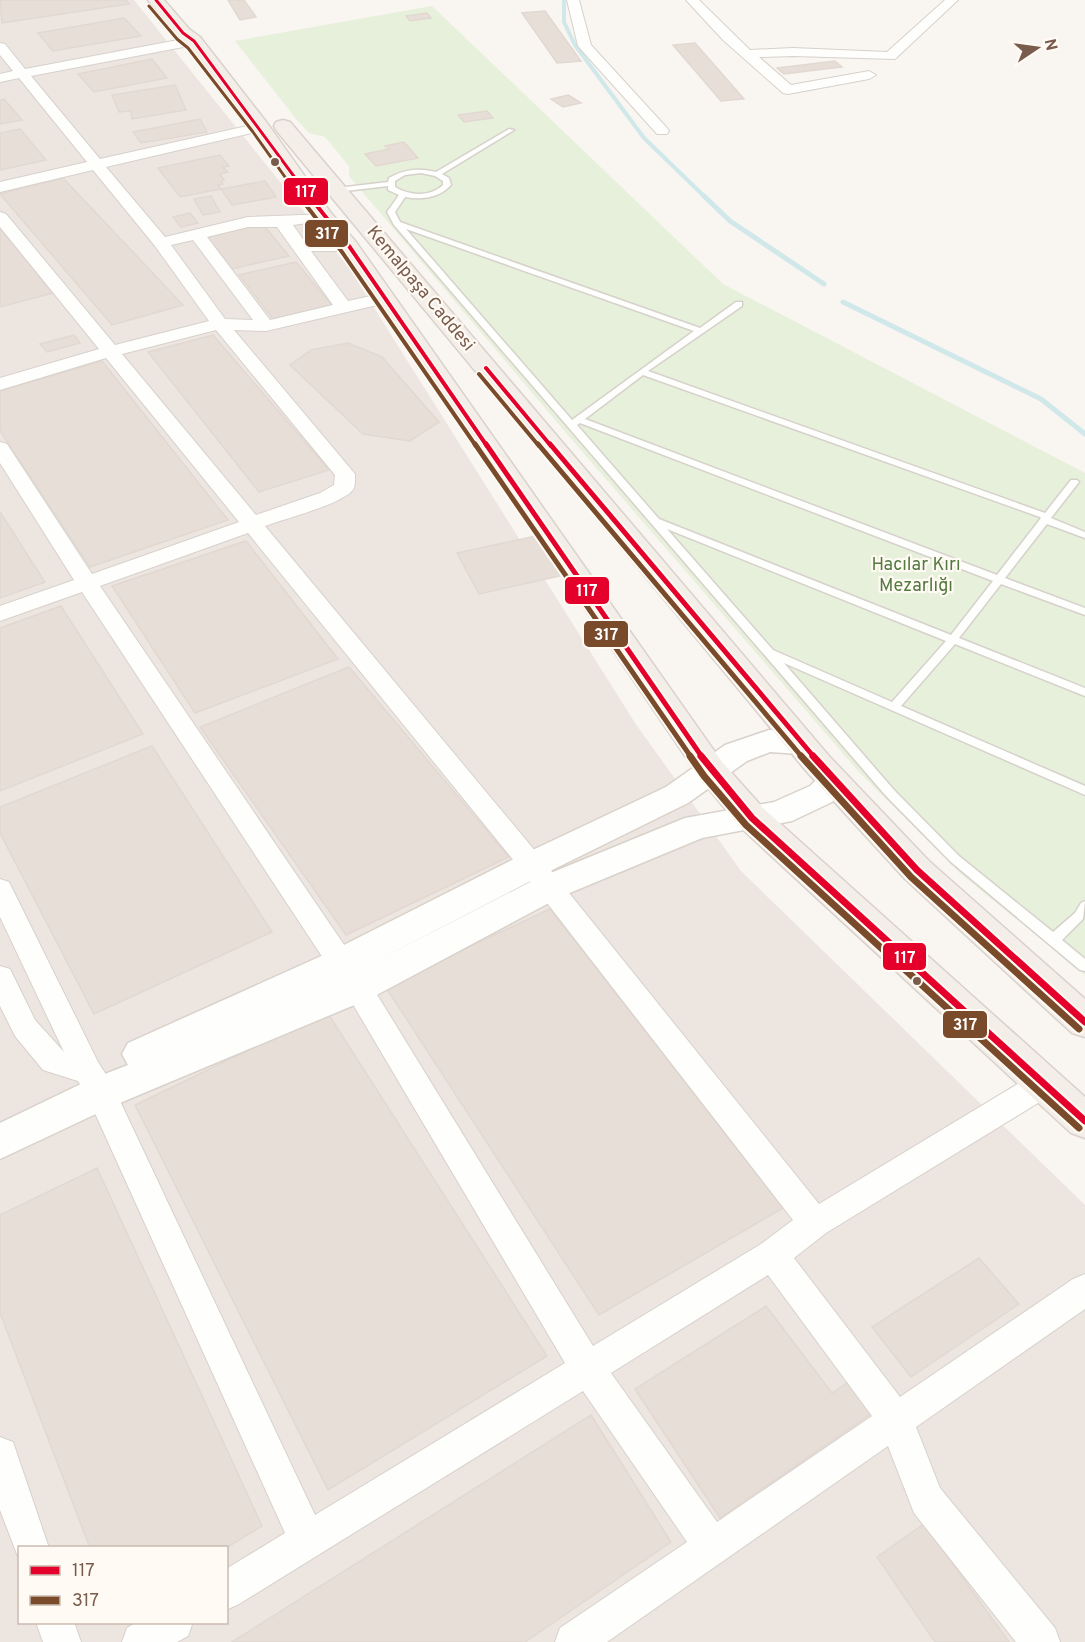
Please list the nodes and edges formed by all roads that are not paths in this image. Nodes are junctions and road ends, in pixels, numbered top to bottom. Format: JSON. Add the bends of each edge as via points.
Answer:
{"nodes":[{"id":1,"x":156,"y":0,"type":"edge"},
{"id":2,"x":175,"y":0,"type":"edge"},
{"id":3,"x":573,"y":0,"type":"edge"},
{"id":4,"x":692,"y":0,"type":"edge"},
{"id":5,"x":952,"y":0,"type":"edge"},
{"id":6,"x":189,"y":37,"type":"junction"},
{"id":7,"x":0,"y":47,"type":"edge"},
{"id":8,"x":747,"y":54,"type":"junction"},
{"id":9,"x":19,"y":71,"type":"junction"},
{"id":10,"x":0,"y":72,"type":"edge"},
{"id":11,"x":869,"y":75,"type":"dead end"},
{"id":12,"x":0,"y":78,"type":"edge"},
{"id":13,"x":260,"y":127,"type":"junction"},
{"id":14,"x":511,"y":130,"type":"dead end"},
{"id":15,"x":662,"y":131,"type":"dead end"},
{"id":16,"x":99,"y":165,"type":"junction"},
{"id":17,"x":437,"y":174,"type":"junction"},
{"id":18,"x":390,"y":184,"type":"junction"},
{"id":19,"x":0,"y":187,"type":"edge"},
{"id":20,"x":337,"y":190,"type":"junction"},
{"id":21,"x":403,"y":194,"type":"junction"},
{"id":22,"x":0,"y":217,"type":"edge"},
{"id":23,"x":324,"y":217,"type":"junction"},
{"id":24,"x":282,"y":222,"type":"junction"},
{"id":25,"x":397,"y":224,"type":"junction"},
{"id":26,"x":197,"y":234,"type":"junction"},
{"id":27,"x":161,"y":243,"type":"junction"},
{"id":28,"x":301,"y":246,"type":"junction"},
{"id":29,"x":349,"y":246,"type":"junction"},
{"id":30,"x":384,"y":298,"type":"junction"},
{"id":31,"x":739,"y":304,"type":"dead end"},
{"id":32,"x":343,"y":307,"type":"junction"},
{"id":33,"x":219,"y":324,"type":"junction"},
{"id":34,"x":266,"y":326,"type":"junction"},
{"id":35,"x":701,"y":331,"type":"junction"},
{"id":36,"x":110,"y":352,"type":"junction"},
{"id":37,"x":642,"y":372,"type":"junction"},
{"id":38,"x":0,"y":384,"type":"edge"},
{"id":39,"x":575,"y":422,"type":"junction"},
{"id":40,"x":0,"y":448,"type":"edge"},
{"id":41,"x":1074,"y":482,"type":"dead end"},
{"id":42,"x":1046,"y":519,"type":"junction"},
{"id":43,"x":654,"y":521,"type":"junction"},
{"id":44,"x":253,"y":525,"type":"junction"},
{"id":45,"x":1085,"y":535,"type":"edge"},
{"id":46,"x":999,"y":579,"type":"junction"},
{"id":47,"x":87,"y":583,"type":"junction"},
{"id":48,"x":1085,"y":612,"type":"edge"},
{"id":49,"x":0,"y":614,"type":"edge"},
{"id":50,"x":953,"y":639,"type":"junction"},
{"id":51,"x":766,"y":652,"type":"junction"},
{"id":52,"x":1085,"y":692,"type":"edge"},
{"id":53,"x":894,"y":707,"type":"junction"},
{"id":54,"x":800,"y":743,"type":"junction"},
{"id":55,"x":711,"y":770,"type":"junction"},
{"id":56,"x":834,"y":782,"type":"junction"},
{"id":57,"x":1085,"y":791,"type":"edge"},
{"id":58,"x":752,"y":818,"type":"junction"},
{"id":59,"x":540,"y":876,"type":"junction"},
{"id":60,"x":0,"y":889,"type":"edge"},
{"id":61,"x":1085,"y":906,"type":"edge"},
{"id":62,"x":1054,"y":939,"type":"junction"},
{"id":63,"x":1085,"y":966,"type":"edge"},
{"id":64,"x":350,"y":976,"type":"junction"},
{"id":65,"x":0,"y":977,"type":"edge"},
{"id":66,"x":1085,"y":1022,"type":"edge"},
{"id":67,"x":93,"y":1080,"type":"junction"},
{"id":68,"x":1045,"y":1083,"type":"junction"},
{"id":69,"x":0,"y":1117,"type":"edge"},
{"id":70,"x":1085,"y":1121,"type":"edge"},
{"id":71,"x":0,"y":1142,"type":"edge"},
{"id":72,"x":815,"y":1223,"type":"junction"},
{"id":73,"x":772,"y":1255,"type":"junction"},
{"id":74,"x":1085,"y":1290,"type":"edge"},
{"id":75,"x":588,"y":1369,"type":"junction"},
{"id":76,"x":896,"y":1420,"type":"junction"},
{"id":77,"x":0,"y":1455,"type":"edge"},
{"id":78,"x":308,"y":1542,"type":"junction"},
{"id":79,"x":30,"y":1546,"type":"edge"},
{"id":80,"x":712,"y":1547,"type":"junction"},
{"id":81,"x":228,"y":1590,"type":"edge"},
{"id":82,"x":55,"y":1624,"type":"edge"},
{"id":83,"x":172,"y":1624,"type":"edge"},
{"id":84,"x":62,"y":1642,"type":"edge"},
{"id":85,"x":141,"y":1642,"type":"edge"},
{"id":86,"x":574,"y":1642,"type":"edge"},
{"id":87,"x":1041,"y":1642,"type":"edge"}],
"edges":[{"from":1,"to":6,"type":"main road","name":"Kemalpaşa Caddesi"},
{"from":2,"to":20,"type":"main road","name":"Kemalpaşa Caddesi"},
{"from":3,"to":15,"type":"street","via":[[585,46]]},
{"from":4,"to":8,"type":"street"},
{"from":5,"to":8,"type":"street","via":[[890,56]]},
{"from":6,"to":9,"type":"street"},
{"from":6,"to":13,"type":"main road","name":"Kemalpaşa Caddesi"},
{"from":7,"to":9,"type":"street"},
{"from":8,"to":11,"type":"street","via":[[788,90]]},
{"from":9,"to":10,"type":"street"},
{"from":9,"to":12,"type":"street"},
{"from":9,"to":16,"type":"street"},
{"from":13,"to":16,"type":"street"},
{"from":13,"to":23,"type":"main road","name":"Kemalpaşa Caddesi"},
{"from":14,"to":17,"type":"lane"},
{"from":16,"to":19,"type":"street"},
{"from":16,"to":27,"type":"street"},
{"from":17,"to":18,"type":"lane","via":[[403,173]]},
{"from":17,"to":21,"type":"lane","via":[[447,184],[438,192],[421,196]]},
{"from":18,"to":20,"type":"lane"},
{"from":18,"to":21,"type":"lane"},
{"from":20,"to":54,"type":"main road","name":"Kemalpaşa Caddesi"},
{"from":21,"to":25,"type":"lane","via":[[392,212]]},
{"from":22,"to":36,"type":"street"},
{"from":23,"to":24,"type":"street"},
{"from":23,"to":29,"type":"main road","name":"Kemalpaşa Caddesi"},
{"from":24,"to":26,"type":"street","via":[[248,222]]},
{"from":24,"to":28,"type":"street"},
{"from":25,"to":35,"type":"lane"},
{"from":25,"to":39,"type":"lane"},
{"from":26,"to":27,"type":"street"},
{"from":26,"to":34,"type":"street"},
{"from":27,"to":33,"type":"street"},
{"from":28,"to":29,"type":"street"},
{"from":28,"to":32,"type":"street"},
{"from":29,"to":30,"type":"main road","name":"Kemalpaşa Caddesi"},
{"from":30,"to":32,"type":"street"},
{"from":30,"to":55,"type":"main road","name":"Kemalpaşa Caddesi"},
{"from":31,"to":35,"type":"lane"},
{"from":32,"to":34,"type":"street"},
{"from":33,"to":34,"type":"street"},
{"from":33,"to":36,"type":"street"},
{"from":33,"to":44,"type":"street","via":[[345,474],[344,488]]},
{"from":35,"to":37,"type":"lane"},
{"from":36,"to":38,"type":"street"},
{"from":36,"to":44,"type":"street"},
{"from":37,"to":39,"type":"lane"},
{"from":37,"to":42,"type":"lane"},
{"from":39,"to":43,"type":"lane"},
{"from":39,"to":46,"type":"lane"},
{"from":40,"to":47,"type":"street"},
{"from":41,"to":42,"type":"lane"},
{"from":42,"to":45,"type":"lane"},
{"from":42,"to":46,"type":"lane"},
{"from":43,"to":50,"type":"lane"},
{"from":43,"to":51,"type":"lane"},
{"from":44,"to":47,"type":"street"},
{"from":44,"to":59,"type":"street"},
{"from":46,"to":48,"type":"lane"},
{"from":46,"to":50,"type":"lane"},
{"from":47,"to":49,"type":"street"},
{"from":47,"to":64,"type":"street"},
{"from":50,"to":52,"type":"lane"},
{"from":50,"to":53,"type":"lane"},
{"from":51,"to":53,"type":"lane"},
{"from":51,"to":62,"type":"lane","via":[[890,793],[955,859]]},
{"from":53,"to":57,"type":"lane"},
{"from":54,"to":55,"type":"street","via":[[759,744],[735,753]]},
{"from":54,"to":56,"type":"main road","name":"Kemalpaşa Caddesi"},
{"from":55,"to":58,"type":"main road","name":"Kemalpaşa Caddesi"},
{"from":55,"to":59,"type":"street","via":[[677,795]]},
{"from":56,"to":58,"type":"street","via":[[803,803],[780,813]]},
{"from":56,"to":66,"type":"main road","name":"Kemalpaşa Caddesi","via":[[917,870]]},
{"from":58,"to":59,"type":"street","via":[[697,827]]},
{"from":58,"to":68,"type":"main road","name":"Kemalpaşa Caddesi"},
{"from":59,"to":64,"type":"street"},
{"from":59,"to":72,"type":"street"},
{"from":60,"to":67,"type":"street"},
{"from":61,"to":62,"type":"lane"},
{"from":62,"to":63,"type":"lane"},
{"from":64,"to":67,"type":"street"},
{"from":64,"to":75,"type":"street"},
{"from":65,"to":67,"type":"street","via":[[26,1028],[52,1061]]},
{"from":67,"to":69,"type":"street"},
{"from":67,"to":71,"type":"street"},
{"from":67,"to":78,"type":"street"},
{"from":68,"to":70,"type":"main road","name":"Kemalpaşa Caddesi"},
{"from":68,"to":72,"type":"street"},
{"from":72,"to":73,"type":"street"},
{"from":73,"to":75,"type":"street"},
{"from":73,"to":76,"type":"street"},
{"from":74,"to":76,"type":"street"},
{"from":75,"to":78,"type":"street"},
{"from":75,"to":80,"type":"street"},
{"from":76,"to":80,"type":"street"},
{"from":76,"to":87,"type":"street","via":[[927,1500]]},
{"from":77,"to":79,"type":"street"},
{"from":78,"to":81,"type":"street"},
{"from":80,"to":86,"type":"street"},
{"from":82,"to":84,"type":"street"},
{"from":83,"to":85,"type":"street"}]}
